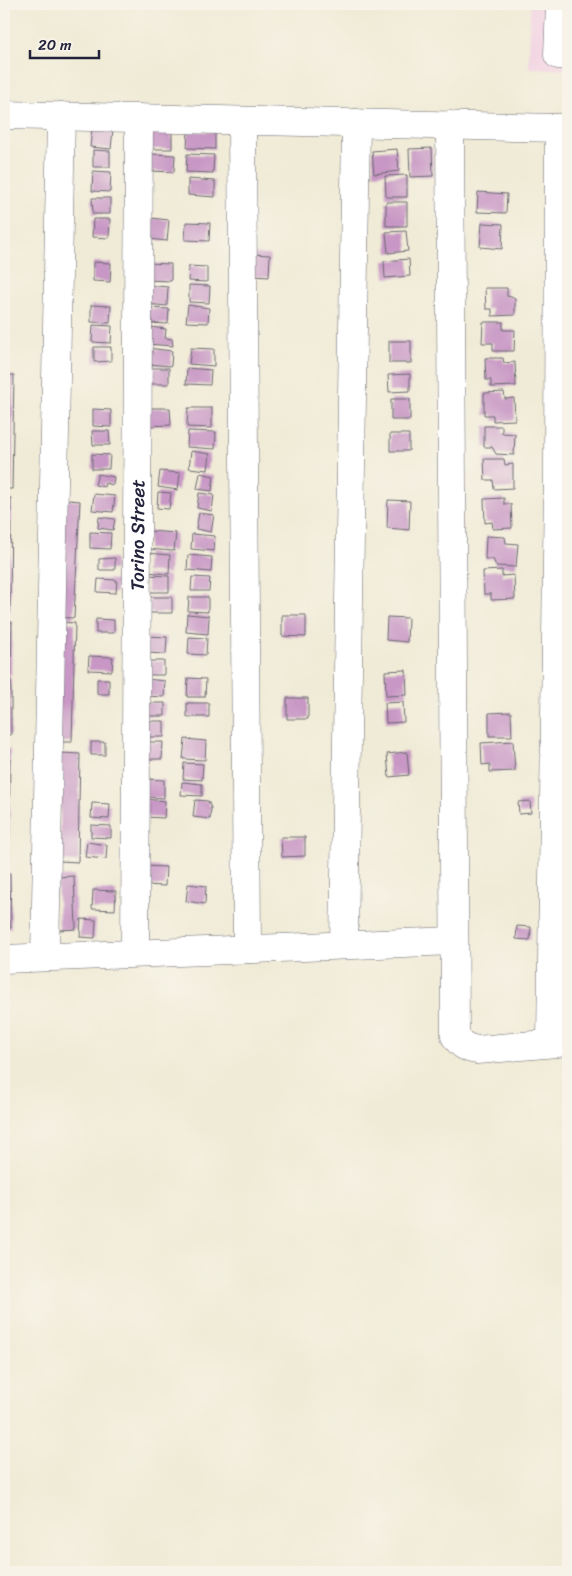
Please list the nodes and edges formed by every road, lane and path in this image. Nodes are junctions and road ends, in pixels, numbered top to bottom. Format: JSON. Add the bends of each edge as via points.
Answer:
{"nodes":[{"id":1,"x":560,"y":4,"type":"edge"},
{"id":2,"x":568,"y":55,"type":"edge"},
{"id":3,"x":4,"y":115,"type":"edge"},
{"id":4,"x":61,"y":116,"type":"junction"},
{"id":5,"x":139,"y":118,"type":"junction"},
{"id":6,"x":242,"y":120,"type":"junction"},
{"id":7,"x":356,"y":123,"type":"junction"},
{"id":8,"x":450,"y":125,"type":"junction"},
{"id":9,"x":563,"y":478,"type":"edge"},
{"id":10,"x":454,"y":941,"type":"junction"},
{"id":11,"x":344,"y":945,"type":"junction"},
{"id":12,"x":247,"y":949,"type":"junction"},
{"id":13,"x":135,"y":953,"type":"junction"},
{"id":14,"x":45,"y":957,"type":"junction"},
{"id":15,"x":4,"y":958,"type":"edge"},
{"id":16,"x":560,"y":1042,"type":"edge"}],
"edges":[{"from":1,"to":2,"type":"street","via":[[558,55]]},
{"from":3,"to":4,"type":"street"},
{"from":4,"to":5,"type":"street"},
{"from":4,"to":14,"type":"street"},
{"from":5,"to":6,"type":"street"},
{"from":5,"to":13,"type":"street","name":"Torino Street"},
{"from":6,"to":7,"type":"street"},
{"from":6,"to":12,"type":"street"},
{"from":7,"to":8,"type":"street"},
{"from":7,"to":11,"type":"street"},
{"from":8,"to":9,"type":"street","via":[[559,128]]},
{"from":8,"to":10,"type":"street"},
{"from":9,"to":16,"type":"street"},
{"from":10,"to":11,"type":"street"},
{"from":10,"to":16,"type":"street","via":[[454,1026],[460,1044],[477,1050]]},
{"from":11,"to":12,"type":"street"},
{"from":12,"to":13,"type":"street"},
{"from":13,"to":14,"type":"street"},
{"from":14,"to":15,"type":"street"}]}
